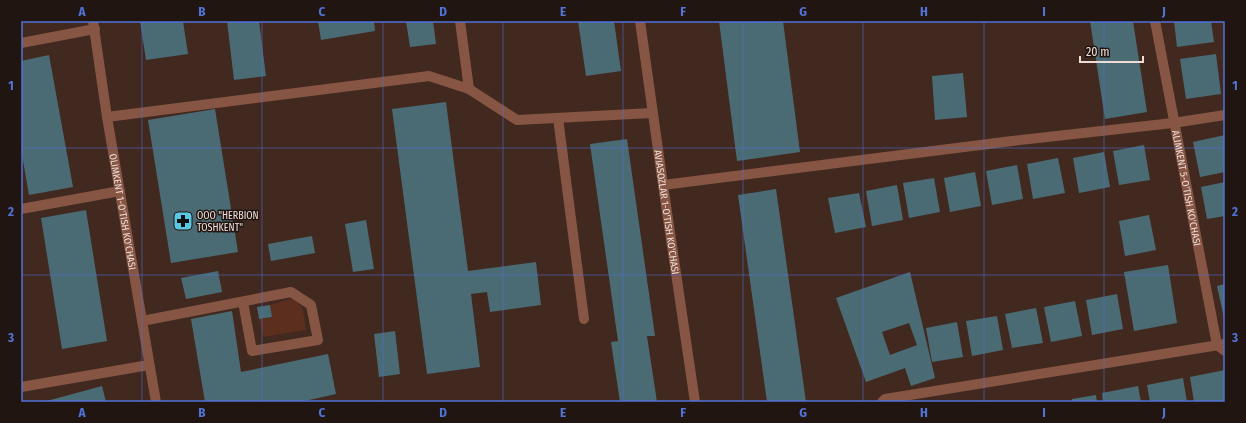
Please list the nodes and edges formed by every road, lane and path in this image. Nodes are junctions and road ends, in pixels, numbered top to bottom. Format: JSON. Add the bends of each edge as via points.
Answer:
{"nodes":[{"id":1,"x":460,"y":21,"type":"edge"},
{"id":2,"x":640,"y":21,"type":"edge"},
{"id":3,"x":1154,"y":21,"type":"edge"},
{"id":4,"x":94,"y":25,"type":"edge"},
{"id":5,"x":21,"y":43,"type":"edge"},
{"id":6,"x":469,"y":89,"type":"junction"},
{"id":7,"x":652,"y":113,"type":"junction"},
{"id":8,"x":1225,"y":115,"type":"edge"},
{"id":9,"x":107,"y":116,"type":"junction"},
{"id":10,"x":558,"y":118,"type":"junction"},
{"id":11,"x":1173,"y":124,"type":"junction"},
{"id":12,"x":663,"y":185,"type":"junction"},
{"id":13,"x":120,"y":191,"type":"junction"},
{"id":14,"x":21,"y":209,"type":"edge"},
{"id":15,"x":243,"y":302,"type":"junction"},
{"id":16,"x":584,"y":318,"type":"dead end"},
{"id":17,"x":142,"y":321,"type":"junction"},
{"id":18,"x":1222,"y":347,"type":"edge"},
{"id":19,"x":149,"y":365,"type":"junction"},
{"id":20,"x":21,"y":387,"type":"edge"},
{"id":21,"x":156,"y":402,"type":"edge"},
{"id":22,"x":696,"y":402,"type":"edge"},
{"id":23,"x":882,"y":402,"type":"edge"}],
"edges":[{"from":1,"to":6,"type":"street"},
{"from":2,"to":7,"type":"street","name":"AVIASOZLAR 1-O'TISH KO'CHASI"},
{"from":3,"to":11,"type":"street","name":"ALIMKENT 5-O'TISH KO'CHASI"},
{"from":4,"to":5,"type":"street"},
{"from":4,"to":9,"type":"street","name":"OLIMKENT 1-O'TISH KO'CHASI"},
{"from":6,"to":9,"type":"street","via":[[429,76]]},
{"from":6,"to":10,"type":"street","via":[[517,120]]},
{"from":7,"to":10,"type":"street"},
{"from":7,"to":12,"type":"street","name":"AVIASOZLAR 1-O'TISH KO'CHASI"},
{"from":8,"to":11,"type":"street"},
{"from":9,"to":13,"type":"street","name":"OLIMKENT 1-O'TISH KO'CHASI"},
{"from":10,"to":16,"type":"street"},
{"from":11,"to":12,"type":"street","via":[[1012,141]]},
{"from":11,"to":18,"type":"street","name":"ALIMKENT 5-O'TISH KO'CHASI"},
{"from":12,"to":22,"type":"street","name":"AVIASOZLAR 1-O'TISH KO'CHASI"},
{"from":13,"to":14,"type":"street"},
{"from":13,"to":17,"type":"street","name":"OLIMKENT 1-O'TISH KO'CHASI"},
{"from":15,"to":15,"type":"street","via":[[291,292],[311,305],[318,340],[252,351]]},
{"from":15,"to":17,"type":"street"},
{"from":17,"to":19,"type":"street","name":"OLIMKENT 1-O'TISH KO'CHASI"},
{"from":18,"to":23,"type":"street","via":[[885,399]]},
{"from":19,"to":20,"type":"street"},
{"from":19,"to":21,"type":"street","name":"OLIMKENT 1-O'TISH KO'CHASI"}]}
